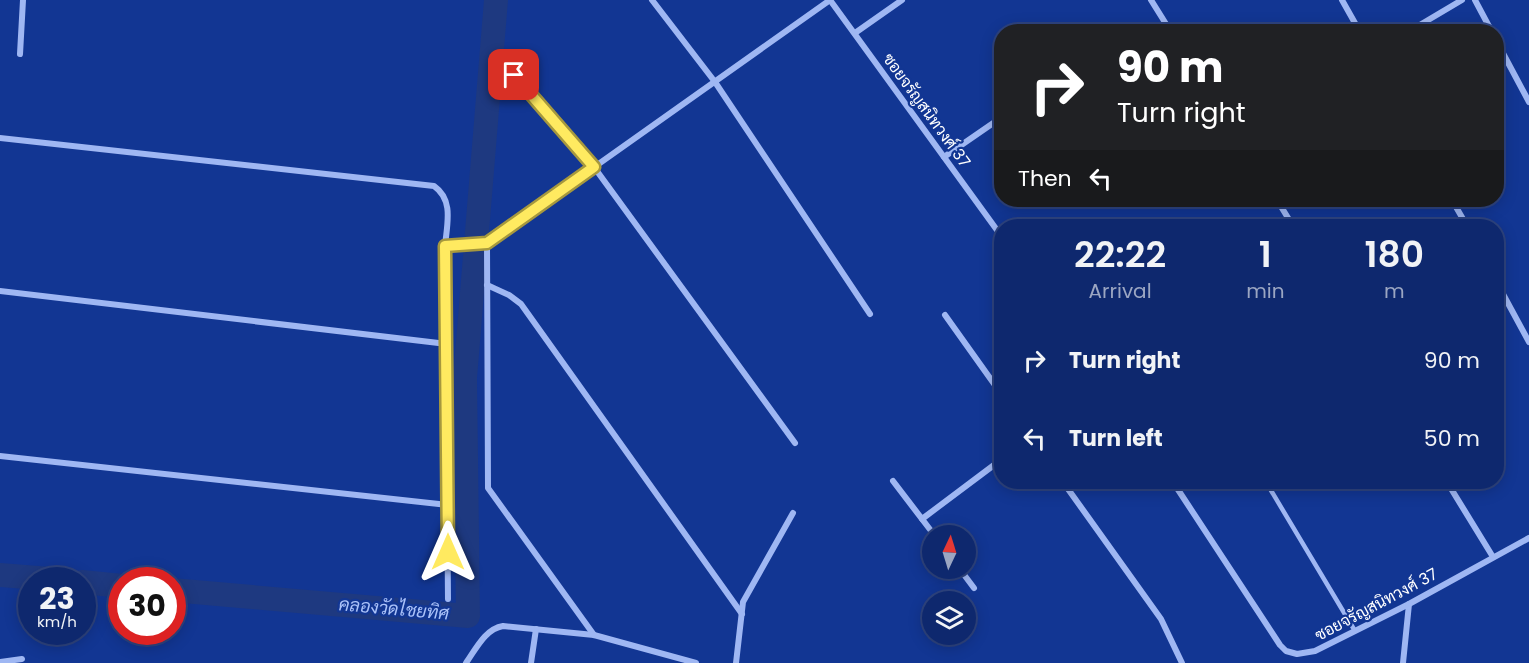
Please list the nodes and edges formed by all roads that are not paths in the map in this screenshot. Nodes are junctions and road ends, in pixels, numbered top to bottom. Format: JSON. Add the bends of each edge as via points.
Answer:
{"nodes":[{"id":1,"x":22,"y":0,"type":"edge"},
{"id":2,"x":652,"y":0,"type":"edge"},
{"id":3,"x":830,"y":0,"type":"edge"},
{"id":4,"x":902,"y":0,"type":"edge"},
{"id":5,"x":1151,"y":0,"type":"edge"},
{"id":6,"x":1342,"y":0,"type":"edge"},
{"id":7,"x":1462,"y":0,"type":"edge"},
{"id":8,"x":1475,"y":0,"type":"edge"},
{"id":9,"x":1166,"y":24,"type":"edge"},
{"id":10,"x":1356,"y":24,"type":"edge"},
{"id":11,"x":1422,"y":24,"type":"edge"},
{"id":12,"x":1488,"y":24,"type":"edge"},
{"id":13,"x":855,"y":33,"type":"junction"},
{"id":14,"x":20,"y":54,"type":"dead end"},
{"id":15,"x":1504,"y":55,"type":"edge"},
{"id":16,"x":514,"y":75,"type":"dead end"},
{"id":17,"x":715,"y":82,"type":"junction"},
{"id":18,"x":1529,"y":102,"type":"edge"},
{"id":19,"x":994,"y":123,"type":"edge"},
{"id":20,"x":0,"y":138,"type":"edge"},
{"id":21,"x":944,"y":157,"type":"junction"},
{"id":22,"x":594,"y":167,"type":"junction"},
{"id":23,"x":994,"y":226,"type":"edge"},
{"id":24,"x":486,"y":243,"type":"junction"},
{"id":25,"x":445,"y":246,"type":"junction"},
{"id":26,"x":488,"y":285,"type":"junction"},
{"id":27,"x":0,"y":291,"type":"edge"},
{"id":28,"x":1504,"y":296,"type":"edge"},
{"id":29,"x":870,"y":314,"type":"dead end"},
{"id":30,"x":945,"y":315,"type":"dead end"},
{"id":31,"x":1529,"y":342,"type":"edge"},
{"id":32,"x":447,"y":344,"type":"junction"},
{"id":33,"x":994,"y":384,"type":"edge"},
{"id":34,"x":795,"y":443,"type":"dead end"},
{"id":35,"x":0,"y":456,"type":"edge"},
{"id":36,"x":994,"y":465,"type":"edge"},
{"id":37,"x":893,"y":481,"type":"dead end"},
{"id":38,"x":1068,"y":489,"type":"edge"},
{"id":39,"x":1178,"y":489,"type":"edge"},
{"id":40,"x":1270,"y":489,"type":"edge"},
{"id":41,"x":1451,"y":489,"type":"edge"},
{"id":42,"x":448,"y":505,"type":"junction"},
{"id":43,"x":793,"y":513,"type":"dead end"},
{"id":44,"x":922,"y":519,"type":"junction"},
{"id":45,"x":927,"y":525,"type":"edge"},
{"id":46,"x":1529,"y":538,"type":"edge"},
{"id":47,"x":1492,"y":557,"type":"junction"},
{"id":48,"x":967,"y":579,"type":"edge"},
{"id":49,"x":974,"y":588,"type":"dead end"},
{"id":50,"x":448,"y":599,"type":"dead end"},
{"id":51,"x":1409,"y":604,"type":"junction"},
{"id":52,"x":741,"y":614,"type":"junction"},
{"id":53,"x":536,"y":629,"type":"junction"},
{"id":54,"x":1355,"y":631,"type":"junction"},
{"id":55,"x":594,"y":635,"type":"junction"},
{"id":56,"x":22,"y":660,"type":"dead end"},
{"id":57,"x":0,"y":662,"type":"edge"},
{"id":58,"x":466,"y":663,"type":"edge"},
{"id":59,"x":531,"y":663,"type":"edge"},
{"id":60,"x":696,"y":663,"type":"edge"},
{"id":61,"x":736,"y":663,"type":"edge"},
{"id":62,"x":1182,"y":663,"type":"edge"},
{"id":63,"x":1403,"y":663,"type":"edge"}],
"edges":[{"from":1,"to":14,"type":"street"},
{"from":2,"to":17,"type":"street"},
{"from":3,"to":13,"type":"street","name":"ซอยจรัญสนิทวงศ์ 37"},
{"from":3,"to":17,"type":"street"},
{"from":4,"to":13,"type":"street"},
{"from":5,"to":9,"type":"street"},
{"from":6,"to":10,"type":"street"},
{"from":7,"to":11,"type":"street"},
{"from":8,"to":12,"type":"street"},
{"from":13,"to":21,"type":"street","name":"ซอยจรัญสนิทวงศ์ 37"},
{"from":15,"to":18,"type":"street"},
{"from":16,"to":22,"type":"street"},
{"from":17,"to":22,"type":"street"},
{"from":17,"to":29,"type":"street"},
{"from":19,"to":21,"type":"street"},
{"from":20,"to":25,"type":"street","via":[[434,186],[442,191],[448,204]]},
{"from":21,"to":23,"type":"street","name":"ซอยจรัญสนิทวงศ์ 37"},
{"from":22,"to":24,"type":"street"},
{"from":22,"to":34,"type":"street"},
{"from":24,"to":25,"type":"street"},
{"from":24,"to":26,"type":"street"},
{"from":25,"to":32,"type":"street"},
{"from":26,"to":52,"type":"street","via":[[521,304]]},
{"from":26,"to":55,"type":"street","via":[[488,488]]},
{"from":27,"to":32,"type":"street"},
{"from":28,"to":31,"type":"street"},
{"from":30,"to":33,"type":"street"},
{"from":32,"to":42,"type":"street"},
{"from":35,"to":42,"type":"street"},
{"from":36,"to":44,"type":"street"},
{"from":37,"to":44,"type":"street"},
{"from":38,"to":62,"type":"street","via":[[1161,619]]},
{"from":39,"to":54,"type":"street","name":"ซอยจรัญสนิทวงศ์ 37","via":[[1286,651],[1315,651]]},
{"from":40,"to":54,"type":"lane"},
{"from":41,"to":47,"type":"street"},
{"from":42,"to":50,"type":"street"},
{"from":43,"to":52,"type":"street","via":[[743,602]]},
{"from":44,"to":45,"type":"street"},
{"from":46,"to":47,"type":"street","name":"ซอยจรัญสนิทวงศ์ 37"},
{"from":47,"to":51,"type":"street","name":"ซอยจรัญสนิทวงศ์ 37"},
{"from":48,"to":49,"type":"street"},
{"from":51,"to":54,"type":"street","name":"ซอยจรัญสนิทวงศ์ 37"},
{"from":51,"to":63,"type":"street"},
{"from":52,"to":61,"type":"street"},
{"from":53,"to":55,"type":"street"},
{"from":53,"to":58,"type":"street","via":[[494,628]]},
{"from":53,"to":59,"type":"street"},
{"from":55,"to":60,"type":"street"},
{"from":56,"to":57,"type":"street"}]}
